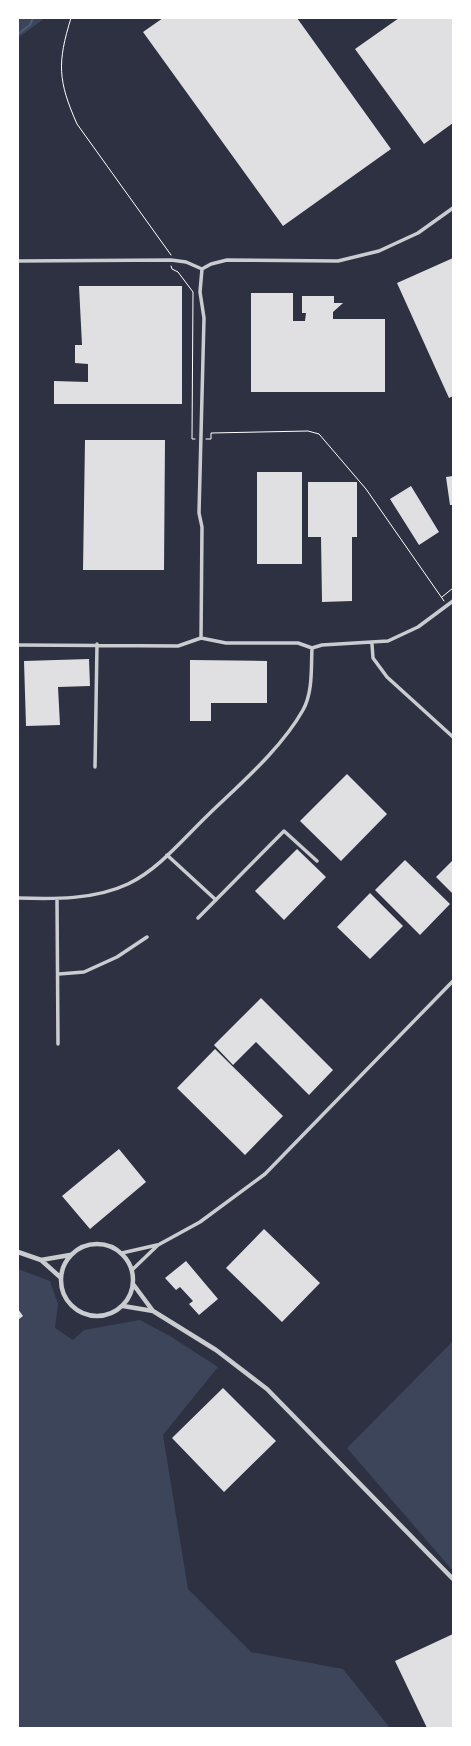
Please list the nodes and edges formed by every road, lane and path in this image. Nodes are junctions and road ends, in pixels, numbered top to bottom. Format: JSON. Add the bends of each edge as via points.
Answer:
{"nodes":[{"id":1,"x":71,"y":18,"type":"edge"},
{"id":2,"x":453,"y":208,"type":"edge"},
{"id":3,"x":171,"y":254,"type":"dead end"},
{"id":4,"x":18,"y":261,"type":"edge"},
{"id":5,"x":171,"y":265,"type":"dead end"},
{"id":6,"x":202,"y":269,"type":"junction"},
{"id":7,"x":192,"y":439,"type":"dead end"},
{"id":8,"x":211,"y":439,"type":"dead end"},
{"id":9,"x":453,"y":588,"type":"edge"},
{"id":10,"x":453,"y":601,"type":"edge"},
{"id":11,"x":201,"y":638,"type":"junction"},
{"id":12,"x":97,"y":644,"type":"junction"},
{"id":13,"x":372,"y":644,"type":"junction"},
{"id":14,"x":18,"y":645,"type":"edge"},
{"id":15,"x":312,"y":648,"type":"junction"},
{"id":16,"x":453,"y":737,"type":"edge"},
{"id":17,"x":95,"y":767,"type":"dead end"},
{"id":18,"x":167,"y":855,"type":"junction"},
{"id":19,"x":317,"y":861,"type":"dead end"},
{"id":20,"x":18,"y":898,"type":"edge"},
{"id":21,"x":57,"y":899,"type":"junction"},
{"id":22,"x":216,"y":900,"type":"junction"},
{"id":23,"x":198,"y":918,"type":"dead end"},
{"id":24,"x":147,"y":937,"type":"dead end"},
{"id":25,"x":58,"y":974,"type":"junction"},
{"id":26,"x":453,"y":981,"type":"edge"},
{"id":27,"x":58,"y":1044,"type":"dead end"},
{"id":28,"x":158,"y":1245,"type":"junction"},
{"id":29,"x":18,"y":1252,"type":"edge"},
{"id":30,"x":122,"y":1253,"type":"junction"},
{"id":31,"x":70,"y":1255,"type":"junction"},
{"id":32,"x":41,"y":1260,"type":"junction"},
{"id":33,"x":132,"y":1270,"type":"junction"},
{"id":34,"x":60,"y":1277,"type":"junction"},
{"id":35,"x":133,"y":1284,"type":"junction"},
{"id":36,"x":122,"y":1306,"type":"junction"},
{"id":37,"x":153,"y":1311,"type":"junction"},
{"id":38,"x":453,"y":1579,"type":"edge"}],
"edges":[{"from":1,"to":3,"type":"path","via":[[63,44],[61,78],[66,100],[77,124]]},
{"from":2,"to":6,"type":"street","via":[[418,233],[378,251],[338,261],[227,260]]},
{"from":4,"to":6,"type":"street","via":[[171,260],[186,262]]},
{"from":5,"to":7,"type":"path","via":[[193,292]]},
{"from":6,"to":11,"type":"street","via":[[200,292],[204,318],[199,513],[202,527]]},
{"from":8,"to":9,"type":"path","via":[[211,433],[308,431],[319,434],[366,489],[441,597]]},
{"from":10,"to":13,"type":"street","via":[[409,632],[388,641]]},
{"from":11,"to":12,"type":"street","via":[[178,646]]},
{"from":11,"to":15,"type":"street","via":[[226,643],[298,643]]},
{"from":12,"to":14,"type":"street"},
{"from":12,"to":17,"type":"street"},
{"from":13,"to":15,"type":"street","via":[[322,645]]},
{"from":13,"to":16,"type":"street","via":[[373,658],[387,676]]},
{"from":15,"to":18,"type":"street","via":[[309,693],[303,710],[281,741]]},
{"from":18,"to":21,"type":"street","via":[[140,877],[114,890]]},
{"from":18,"to":22,"type":"street"},
{"from":19,"to":22,"type":"street","via":[[284,831]]},
{"from":20,"to":21,"type":"street"},
{"from":21,"to":25,"type":"street"},
{"from":22,"to":23,"type":"street"},
{"from":24,"to":25,"type":"street","via":[[117,957],[84,972]]},
{"from":25,"to":27,"type":"street"},
{"from":26,"to":28,"type":"street","via":[[265,1174],[200,1222]]},
{"from":28,"to":30,"type":"street"},
{"from":28,"to":33,"type":"street"},
{"from":29,"to":32,"type":"street"},
{"from":30,"to":31,"type":"street","via":[[101,1243],[79,1248]]},
{"from":30,"to":33,"type":"street"},
{"from":31,"to":32,"type":"street"},
{"from":31,"to":34,"type":"street","via":[[63,1265]]},
{"from":32,"to":34,"type":"street"},
{"from":33,"to":35,"type":"street"},
{"from":34,"to":36,"type":"street","via":[[65,1299],[88,1316],[112,1313]]},
{"from":35,"to":36,"type":"street","via":[[130,1296]]},
{"from":35,"to":37,"type":"street"},
{"from":36,"to":37,"type":"street"},
{"from":37,"to":38,"type":"street","via":[[216,1350],[267,1389]]}]}
